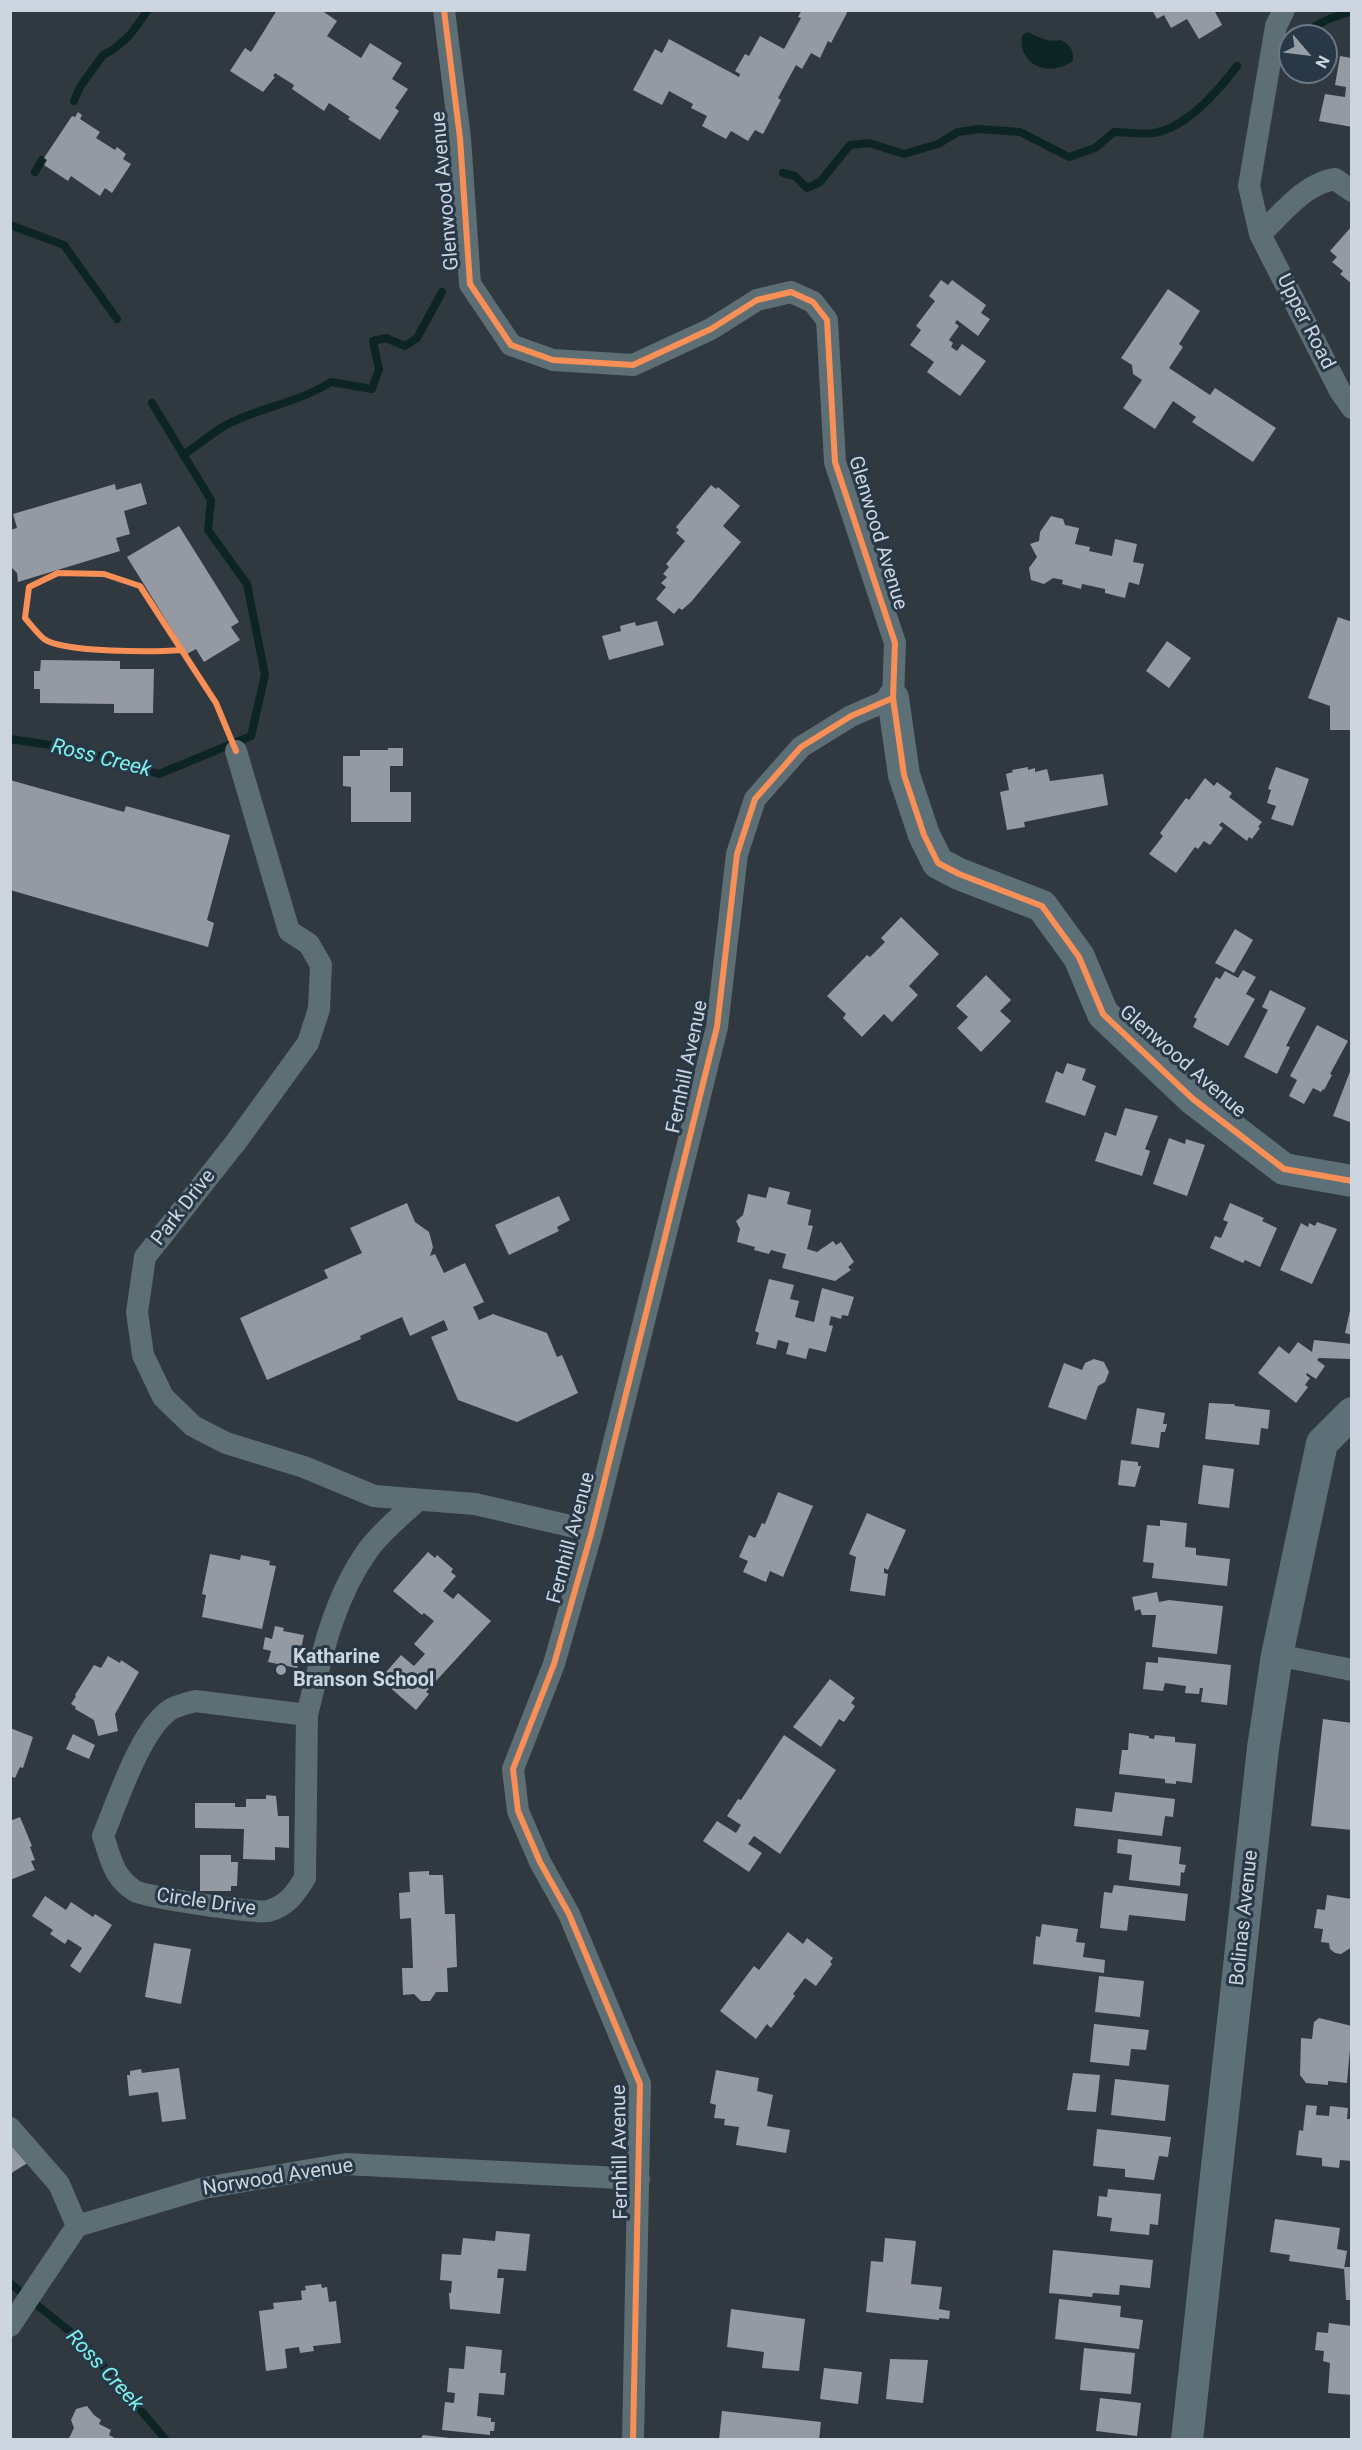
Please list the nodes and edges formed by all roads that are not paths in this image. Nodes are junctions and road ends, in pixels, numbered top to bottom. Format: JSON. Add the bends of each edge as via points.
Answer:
{"nodes":[{"id":1,"x":444,"y":10,"type":"edge"},
{"id":2,"x":1284,"y":10,"type":"edge"},
{"id":3,"x":1352,"y":191,"type":"edge"},
{"id":4,"x":1260,"y":234,"type":"junction"},
{"id":5,"x":1352,"y":408,"type":"edge"},
{"id":6,"x":893,"y":698,"type":"junction"},
{"id":7,"x":236,"y":751,"type":"dead end"},
{"id":8,"x":1352,"y":1181,"type":"edge"},
{"id":9,"x":1352,"y":1413,"type":"edge"},
{"id":10,"x":417,"y":1501,"type":"junction"},
{"id":11,"x":592,"y":1531,"type":"junction"},
{"id":12,"x":1277,"y":1655,"type":"junction"},
{"id":13,"x":1352,"y":1670,"type":"edge"},
{"id":14,"x":307,"y":1714,"type":"junction"},
{"id":15,"x":10,"y":2128,"type":"edge"},
{"id":16,"x":639,"y":2179,"type":"junction"},
{"id":17,"x":77,"y":2226,"type":"junction"},
{"id":18,"x":13,"y":2321,"type":"edge"},
{"id":19,"x":633,"y":2439,"type":"edge"},
{"id":20,"x":1187,"y":2439,"type":"edge"}],
"edges":[{"from":1,"to":6,"type":"street","name":"Glenwood Avenue","via":[[460,138],[470,284],[511,345],[554,360],[633,365],[711,329],[757,300],[791,292],[813,302],[826,320],[835,462],[895,644]]},
{"from":2,"to":4,"type":"street","name":"Upper Road","via":[[1276,26],[1249,186]]},
{"from":3,"to":4,"type":"street","via":[[1335,179],[1322,181]]},
{"from":4,"to":5,"type":"street","name":"Upper Road"},
{"from":6,"to":8,"type":"street","name":"Glenwood Avenue","via":[[904,775],[938,863],[1042,906],[1079,957],[1103,1014],[1193,1099],[1284,1169]]},
{"from":6,"to":11,"type":"street","name":"Fernhill Avenue","via":[[851,716],[801,747],[755,799],[737,854],[717,1027]]},
{"from":7,"to":10,"type":"street","name":"Park Drive","via":[[289,931],[309,944],[321,965],[320,1009],[308,1043],[145,1257],[137,1312],[143,1355],[163,1397],[193,1426],[226,1443],[304,1467],[374,1496]]},
{"from":9,"to":12,"type":"street","name":"Bolinas Avenue","via":[[1322,1443]]},
{"from":10,"to":11,"type":"street","name":"Park Drive","via":[[475,1504]]},
{"from":10,"to":14,"type":"street","name":"Circle Drive","via":[[369,1549],[348,1584],[325,1641]]},
{"from":11,"to":16,"type":"street","name":"Fernhill Avenue","via":[[554,1664],[513,1769],[518,1811],[569,1914],[640,2084]]},
{"from":12,"to":13,"type":"street"},
{"from":12,"to":20,"type":"street","name":"Bolinas Avenue"},
{"from":14,"to":14,"type":"street","name":"Circle Drive","via":[[195,1701],[171,1709],[155,1725],[136,1756],[103,1836],[115,1873],[137,1892],[171,1900],[267,1912],[293,1898],[304,1878]]},
{"from":15,"to":17,"type":"street","via":[[59,2184]]},
{"from":16,"to":17,"type":"street","name":"Norwood Avenue","via":[[345,2164],[204,2188]]},
{"from":16,"to":19,"type":"street","name":"Fernhill Avenue"},
{"from":17,"to":18,"type":"street"}]}
